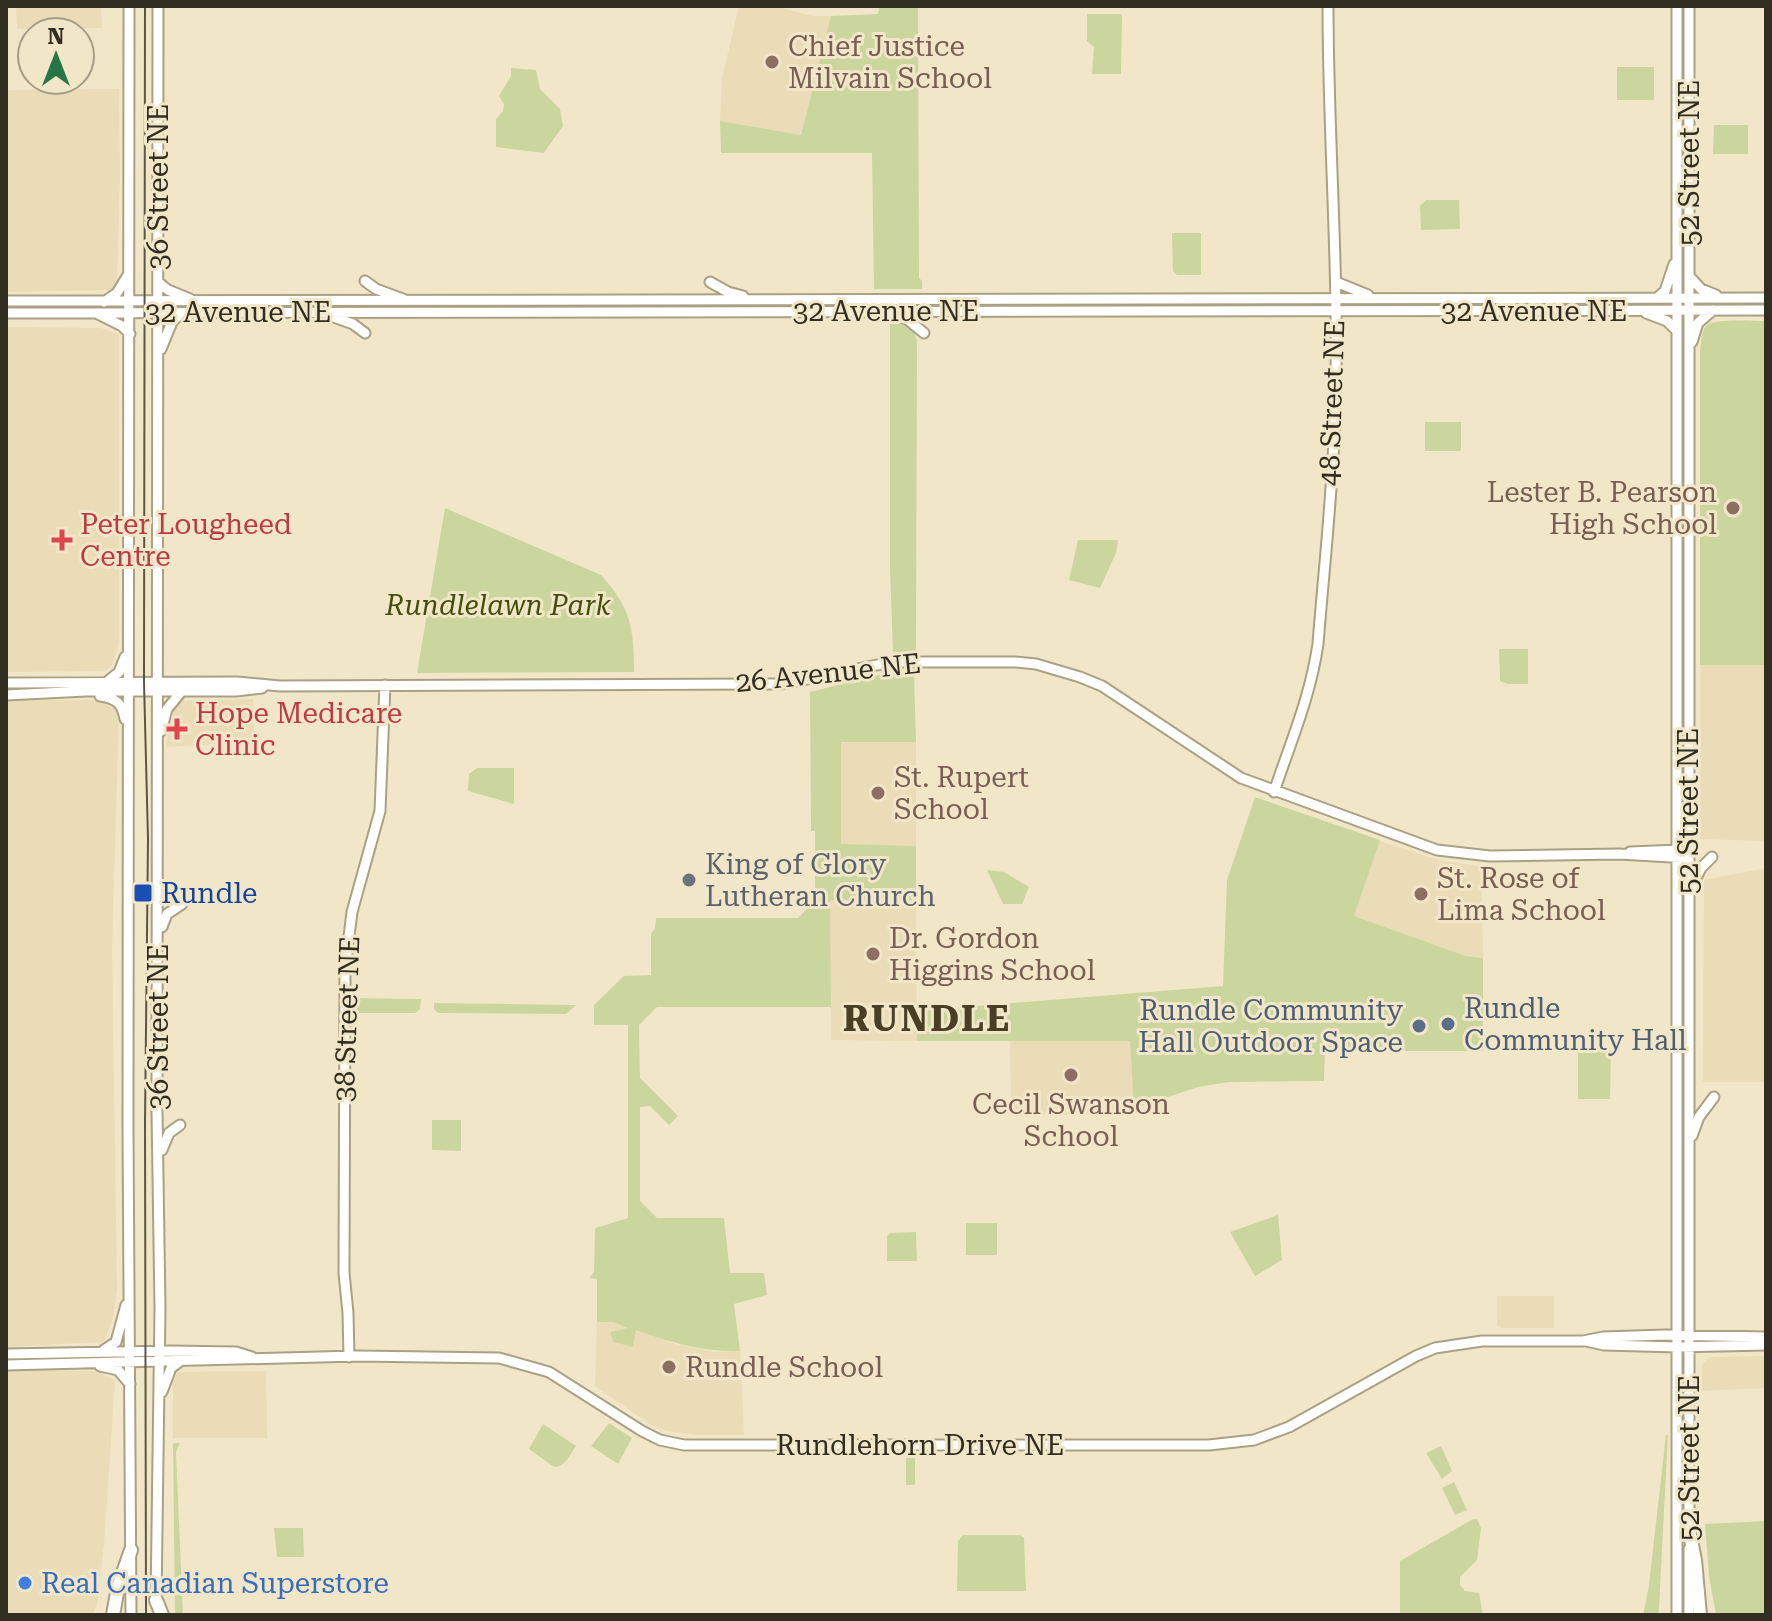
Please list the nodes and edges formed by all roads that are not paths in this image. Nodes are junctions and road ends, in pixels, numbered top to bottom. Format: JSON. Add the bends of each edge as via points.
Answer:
{"nodes":[{"id":1,"x":129,"y":6,"type":"edge"},
{"id":2,"x":158,"y":6,"type":"edge"},
{"id":3,"x":1328,"y":6,"type":"edge"},
{"id":4,"x":1677,"y":6,"type":"edge"},
{"id":5,"x":1689,"y":6,"type":"edge"},
{"id":6,"x":1677,"y":253,"type":"junction"},
{"id":7,"x":130,"y":273,"type":"junction"},
{"id":8,"x":1689,"y":276,"type":"junction"},
{"id":9,"x":365,"y":281,"type":"dead end"},
{"id":10,"x":158,"y":282,"type":"junction"},
{"id":11,"x":710,"y":282,"type":"dead end"},
{"id":12,"x":1336,"y":282,"type":"junction"},
{"id":13,"x":1336,"y":298,"type":"junction"},
{"id":14,"x":1379,"y":298,"type":"junction"},
{"id":15,"x":1657,"y":298,"type":"junction"},
{"id":16,"x":1677,"y":298,"type":"junction"},
{"id":17,"x":1726,"y":298,"type":"junction"},
{"id":18,"x":1766,"y":298,"type":"edge"},
{"id":19,"x":754,"y":299,"type":"junction"},
{"id":20,"x":1689,"y":299,"type":"junction"},
{"id":21,"x":6,"y":301,"type":"edge"},
{"id":22,"x":158,"y":301,"type":"junction"},
{"id":23,"x":198,"y":301,"type":"junction"},
{"id":24,"x":409,"y":301,"type":"junction"},
{"id":25,"x":104,"y":302,"type":"junction"},
{"id":26,"x":130,"y":307,"type":"junction"},
{"id":27,"x":1639,"y":310,"type":"junction"},
{"id":28,"x":1677,"y":310,"type":"junction"},
{"id":29,"x":1689,"y":310,"type":"junction"},
{"id":30,"x":1713,"y":310,"type":"junction"},
{"id":31,"x":1766,"y":310,"type":"edge"},
{"id":32,"x":158,"y":312,"type":"junction"},
{"id":33,"x":320,"y":312,"type":"junction"},
{"id":34,"x":878,"y":312,"type":"junction"},
{"id":35,"x":1336,"y":312,"type":"junction"},
{"id":36,"x":6,"y":313,"type":"edge"},
{"id":37,"x":95,"y":313,"type":"junction"},
{"id":38,"x":181,"y":313,"type":"junction"},
{"id":39,"x":1677,"y":331,"type":"junction"},
{"id":40,"x":365,"y":333,"type":"dead end"},
{"id":41,"x":924,"y":333,"type":"dead end"},
{"id":42,"x":130,"y":334,"type":"junction"},
{"id":43,"x":1689,"y":348,"type":"junction"},
{"id":44,"x":158,"y":356,"type":"junction"},
{"id":45,"x":129,"y":634,"type":"junction"},
{"id":46,"x":107,"y":682,"type":"junction"},
{"id":47,"x":6,"y":683,"type":"edge"},
{"id":48,"x":385,"y":685,"type":"junction"},
{"id":49,"x":280,"y":686,"type":"junction"},
{"id":50,"x":129,"y":687,"type":"junction"},
{"id":51,"x":158,"y":687,"type":"junction"},
{"id":52,"x":86,"y":691,"type":"junction"},
{"id":53,"x":181,"y":692,"type":"junction"},
{"id":54,"x":6,"y":695,"type":"edge"},
{"id":55,"x":129,"y":739,"type":"junction"},
{"id":56,"x":158,"y":742,"type":"junction"},
{"id":57,"x":1274,"y":792,"type":"junction"},
{"id":58,"x":1676,"y":854,"type":"junction"},
{"id":59,"x":1688,"y":854,"type":"junction"},
{"id":60,"x":1712,"y":857,"type":"dead end"},
{"id":61,"x":165,"y":895,"type":"junction"},
{"id":62,"x":1688,"y":896,"type":"junction"},
{"id":63,"x":158,"y":942,"type":"junction"},
{"id":64,"x":1714,"y":1097,"type":"dead end"},
{"id":65,"x":157,"y":1111,"type":"junction"},
{"id":66,"x":1689,"y":1147,"type":"junction"},
{"id":67,"x":158,"y":1169,"type":"junction"},
{"id":68,"x":130,"y":1290,"type":"junction"},
{"id":69,"x":1676,"y":1335,"type":"junction"},
{"id":70,"x":1688,"y":1335,"type":"junction"},
{"id":71,"x":1766,"y":1337,"type":"edge"},
{"id":72,"x":1583,"y":1341,"type":"junction"},
{"id":73,"x":1766,"y":1345,"type":"edge"},
{"id":74,"x":1689,"y":1346,"type":"junction"},
{"id":75,"x":1677,"y":1347,"type":"junction"},
{"id":76,"x":99,"y":1352,"type":"junction"},
{"id":77,"x":6,"y":1354,"type":"edge"},
{"id":78,"x":130,"y":1356,"type":"junction"},
{"id":79,"x":159,"y":1356,"type":"junction"},
{"id":80,"x":349,"y":1357,"type":"junction"},
{"id":81,"x":255,"y":1358,"type":"junction"},
{"id":82,"x":179,"y":1362,"type":"junction"},
{"id":83,"x":73,"y":1363,"type":"junction"},
{"id":84,"x":6,"y":1365,"type":"edge"},
{"id":85,"x":130,"y":1384,"type":"junction"},
{"id":86,"x":159,"y":1399,"type":"junction"},
{"id":87,"x":1689,"y":1530,"type":"junction"},
{"id":88,"x":131,"y":1550,"type":"junction"},
{"id":89,"x":156,"y":1600,"type":"joint"},
{"id":90,"x":113,"y":1615,"type":"edge"},
{"id":91,"x":131,"y":1615,"type":"edge"},
{"id":92,"x":159,"y":1615,"type":"edge"},
{"id":93,"x":1677,"y":1615,"type":"edge"},
{"id":94,"x":1689,"y":1615,"type":"edge"},
{"id":95,"x":1700,"y":1615,"type":"edge"}],
"edges":[{"from":1,"to":7,"type":"main road","name":"36 Street NE"},
{"from":2,"to":10,"type":"main road","name":"36 Street NE"},
{"from":3,"to":12,"type":"main road","name":"48 Street NE"},
{"from":4,"to":6,"type":"main road","name":"52 Street NE"},
{"from":5,"to":8,"type":"main road","name":"52 Street NE"},
{"from":6,"to":15,"type":"main road","via":[[1665,291]]},
{"from":6,"to":16,"type":"main road","name":"52 Street NE"},
{"from":7,"to":25,"type":"main road"},
{"from":7,"to":26,"type":"main road","name":"36 Street NE"},
{"from":8,"to":17,"type":"main road","via":[[1706,292]]},
{"from":8,"to":20,"type":"main road","name":"52 Street NE"},
{"from":9,"to":24,"type":"main road"},
{"from":10,"to":22,"type":"main road","name":"36 Street NE"},
{"from":10,"to":23,"type":"main road"},
{"from":11,"to":19,"type":"main road"},
{"from":12,"to":13,"type":"main road","name":"48 Street NE"},
{"from":12,"to":14,"type":"main road"},
{"from":13,"to":14,"type":"main road","name":"32 Avenue NE"},
{"from":13,"to":19,"type":"main road","name":"32 Avenue NE"},
{"from":13,"to":35,"type":"main road","name":"48 Street NE"},
{"from":14,"to":15,"type":"main road","name":"32 Avenue NE"},
{"from":15,"to":16,"type":"main road","name":"32 Avenue NE"},
{"from":16,"to":20,"type":"main road","name":"32 Avenue NE"},
{"from":16,"to":28,"type":"main road","name":"52 Street NE"},
{"from":17,"to":18,"type":"main road","name":"32 Avenue NE"},
{"from":17,"to":20,"type":"main road","name":"32 Avenue NE"},
{"from":19,"to":24,"type":"main road","name":"32 Avenue NE"},
{"from":20,"to":29,"type":"main road","name":"52 Street NE"},
{"from":21,"to":25,"type":"main road","name":"32 Avenue NE"},
{"from":22,"to":23,"type":"main road","name":"32 Avenue NE"},
{"from":22,"to":26,"type":"main road","name":"32 Avenue NE"},
{"from":22,"to":32,"type":"main road","name":"36 Street NE"},
{"from":23,"to":24,"type":"main road","name":"32 Avenue NE"},
{"from":25,"to":26,"type":"main road","name":"32 Avenue NE"},
{"from":26,"to":32,"type":"main road","name":"32 Avenue NE"},
{"from":26,"to":37,"type":"main road","name":"32 Avenue NE"},
{"from":26,"to":42,"type":"main road","name":"36 Street NE"},
{"from":27,"to":28,"type":"main road","name":"32 Avenue NE"},
{"from":27,"to":35,"type":"main road","name":"32 Avenue NE"},
{"from":27,"to":39,"type":"main road"},
{"from":28,"to":29,"type":"main road","name":"32 Avenue NE"},
{"from":28,"to":39,"type":"main road","name":"52 Street NE"},
{"from":29,"to":30,"type":"main road","name":"32 Avenue NE"},
{"from":29,"to":43,"type":"main road","name":"52 Street NE"},
{"from":30,"to":31,"type":"main road","name":"32 Avenue NE"},
{"from":30,"to":43,"type":"main road","via":[[1698,323]]},
{"from":32,"to":38,"type":"main road","name":"32 Avenue NE"},
{"from":32,"to":44,"type":"main road","name":"36 Street NE"},
{"from":33,"to":34,"type":"main road","name":"32 Avenue NE"},
{"from":33,"to":38,"type":"main road","name":"32 Avenue NE"},
{"from":33,"to":40,"type":"main road"},
{"from":34,"to":35,"type":"main road","name":"32 Avenue NE"},
{"from":34,"to":41,"type":"main road","via":[[907,319]]},
{"from":35,"to":57,"type":"main road","name":"48 Street NE","via":[[1335,415],[1318,644],[1308,699]]},
{"from":36,"to":37,"type":"main road","name":"32 Avenue NE"},
{"from":37,"to":42,"type":"main road"},
{"from":38,"to":44,"type":"main road"},
{"from":39,"to":58,"type":"main road","name":"52 Street NE"},
{"from":42,"to":45,"type":"main road","name":"36 Street NE"},
{"from":43,"to":59,"type":"main road","name":"52 Street NE"},
{"from":44,"to":51,"type":"main road","name":"36 Street NE"},
{"from":45,"to":46,"type":"main road","via":[[122,666]]},
{"from":45,"to":50,"type":"main road","name":"36 Street NE"},
{"from":46,"to":47,"type":"main road","name":"26 Avenue NE"},
{"from":46,"to":50,"type":"main road","name":"26 Avenue NE"},
{"from":48,"to":49,"type":"main road","name":"26 Avenue NE"},
{"from":48,"to":57,"type":"main road","name":"26 Avenue NE","via":[[782,684],[892,662],[1036,664],[1102,686],[1225,769]]},
{"from":48,"to":80,"type":"main road","name":"38 Street NE","via":[[380,811],[352,912],[345,969],[344,1273]]},
{"from":49,"to":51,"type":"main road","name":"26 Avenue NE","via":[[237,682]]},
{"from":49,"to":53,"type":"main road","name":"26 Avenue NE"},
{"from":50,"to":51,"type":"main road","name":"26 Avenue NE"},
{"from":50,"to":52,"type":"main road","name":"26 Avenue NE"},
{"from":50,"to":55,"type":"main road","name":"36 Street NE"},
{"from":51,"to":53,"type":"main road","name":"26 Avenue NE"},
{"from":51,"to":56,"type":"main road","name":"36 Street NE"},
{"from":52,"to":54,"type":"main road","name":"26 Avenue NE"},
{"from":52,"to":55,"type":"main road","via":[[121,705]]},
{"from":53,"to":56,"type":"main road","via":[[167,709]]},
{"from":55,"to":68,"type":"main road","name":"36 Street NE"},
{"from":56,"to":61,"type":"main road","name":"36 Street NE"},
{"from":57,"to":58,"type":"main road","name":"26 Avenue NE","via":[[1448,852]]},
{"from":58,"to":59,"type":"main road","name":"26 Avenue NE"},
{"from":58,"to":69,"type":"main road","name":"52 Street NE"},
{"from":59,"to":62,"type":"main road","name":"52 Street NE"},
{"from":60,"to":62,"type":"main road"},
{"from":61,"to":63,"type":"main road","name":"36 Street NE"},
{"from":61,"to":63,"type":"main road","via":[[182,904],[164,917]]},
{"from":62,"to":66,"type":"main road","name":"52 Street NE"},
{"from":63,"to":65,"type":"main road","name":"36 Street NE"},
{"from":64,"to":66,"type":"main road","via":[[1699,1117]]},
{"from":65,"to":67,"type":"main road","name":"36 Street NE"},
{"from":65,"to":67,"type":"main road","via":[[180,1125],[164,1141]]},
{"from":66,"to":70,"type":"main road","name":"52 Street NE"},
{"from":67,"to":79,"type":"main road","name":"36 Street NE"},
{"from":68,"to":76,"type":"main road","via":[[116,1342]]},
{"from":68,"to":78,"type":"main road","name":"36 Street NE"},
{"from":69,"to":70,"type":"main road","name":"Rundlehorn Drive NE"},
{"from":69,"to":72,"type":"main road","name":"Rundlehorn Drive NE"},
{"from":69,"to":75,"type":"main road","name":"52 Street NE"},
{"from":70,"to":71,"type":"main road","name":"Rundlehorn Drive NE"},
{"from":70,"to":74,"type":"main road","name":"52 Street NE"},
{"from":72,"to":75,"type":"main road","name":"Rundlehorn Drive NE"},
{"from":72,"to":80,"type":"main road","name":"Rundlehorn Drive NE","via":[[1482,1341],[1435,1348],[1289,1427],[1254,1440],[1209,1445],[684,1445],[642,1431],[569,1383],[526,1364],[499,1358]]},
{"from":73,"to":74,"type":"main road","name":"Rundlehorn Drive NE"},
{"from":74,"to":75,"type":"main road","name":"Rundlehorn Drive NE"},
{"from":74,"to":87,"type":"main road","name":"52 Street NE"},
{"from":75,"to":93,"type":"main road","name":"52 Street NE"},
{"from":76,"to":77,"type":"main road"},
{"from":76,"to":78,"type":"main road"},
{"from":78,"to":79,"type":"main road","name":"Rundlehorn Drive NE"},
{"from":78,"to":83,"type":"main road"},
{"from":78,"to":85,"type":"main road","name":"36 Street NE"},
{"from":79,"to":81,"type":"main road","name":"Rundlehorn Drive NE","via":[[236,1352]]},
{"from":79,"to":82,"type":"main road","name":"Rundlehorn Drive NE"},
{"from":79,"to":86,"type":"main road","name":"36 Street NE"},
{"from":80,"to":81,"type":"main road","name":"Rundlehorn Drive NE"},
{"from":81,"to":82,"type":"main road","name":"Rundlehorn Drive NE"},
{"from":82,"to":86,"type":"main road","via":[[171,1368]]},
{"from":83,"to":84,"type":"main road"},
{"from":83,"to":85,"type":"main road","via":[[114,1368]]},
{"from":85,"to":88,"type":"main road","name":"36 Street NE"},
{"from":86,"to":89,"type":"main road","name":"36 Street NE"},
{"from":87,"to":94,"type":"main road","name":"52 Street NE"},
{"from":87,"to":95,"type":"highway"},
{"from":88,"to":90,"type":"highway"},
{"from":88,"to":91,"type":"main road","name":"36 Street NE"},
{"from":89,"to":92,"type":"highway"}]}
